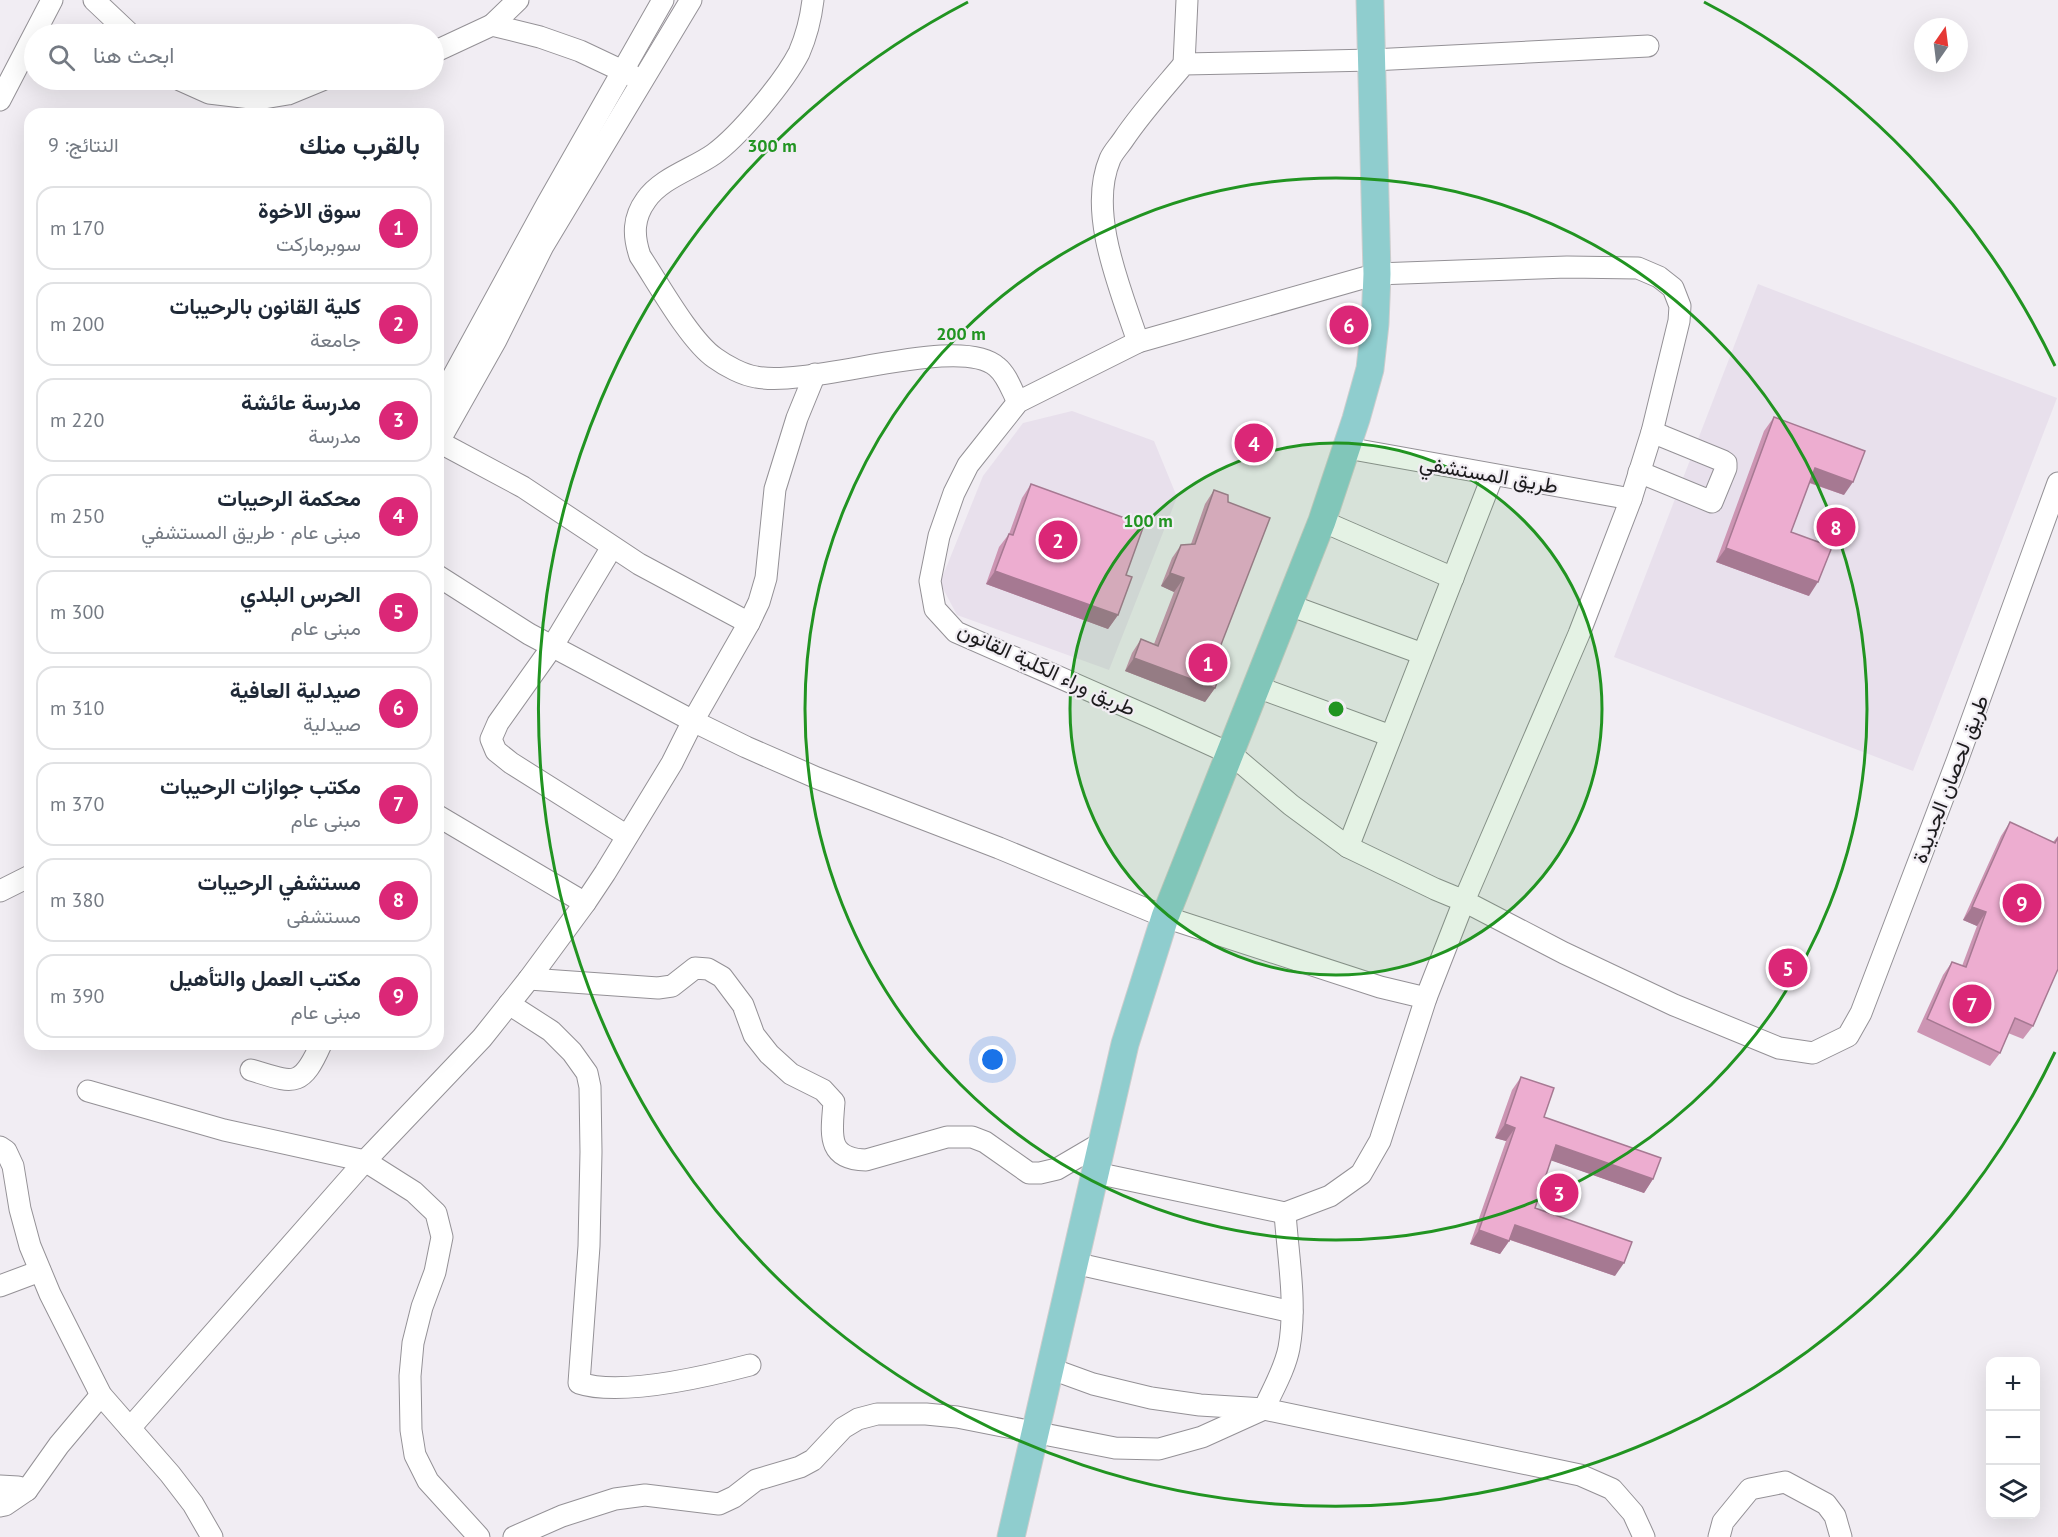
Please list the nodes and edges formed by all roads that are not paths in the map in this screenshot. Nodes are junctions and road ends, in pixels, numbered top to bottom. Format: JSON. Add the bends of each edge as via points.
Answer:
{"nodes":[{"id":1,"x":52,"y":0,"type":"edge"},
{"id":2,"x":94,"y":0,"type":"edge"},
{"id":3,"x":518,"y":0,"type":"edge"},
{"id":4,"x":663,"y":0,"type":"edge"},
{"id":5,"x":691,"y":0,"type":"edge"},
{"id":6,"x":813,"y":0,"type":"edge"},
{"id":7,"x":1187,"y":0,"type":"edge"},
{"id":8,"x":1370,"y":0,"type":"edge"},
{"id":9,"x":40,"y":24,"type":"edge"},
{"id":10,"x":119,"y":24,"type":"edge"},
{"id":11,"x":492,"y":25,"type":"junction"},
{"id":12,"x":1648,"y":46,"type":"dead end"},
{"id":13,"x":444,"y":47,"type":"edge"},
{"id":14,"x":24,"y":54,"type":"edge"},
{"id":15,"x":1372,"y":60,"type":"junction"},
{"id":16,"x":1184,"y":64,"type":"junction"},
{"id":17,"x":623,"y":70,"type":"junction"},
{"id":18,"x":643,"y":81,"type":"junction"},
{"id":19,"x":202,"y":90,"type":"edge"},
{"id":20,"x":298,"y":90,"type":"edge"},
{"id":21,"x":0,"y":100,"type":"edge"},
{"id":22,"x":536,"y":243,"type":"junction"},
{"id":23,"x":1377,"y":274,"type":"junction"},
{"id":24,"x":1138,"y":342,"type":"junction"},
{"id":25,"x":815,"y":374,"type":"junction"},
{"id":26,"x":444,"y":394,"type":"edge"},
{"id":27,"x":1018,"y":402,"type":"junction"},
{"id":28,"x":1652,"y":432,"type":"junction"},
{"id":29,"x":444,"y":433,"type":"edge"},
{"id":30,"x":444,"y":445,"type":"edge"},
{"id":31,"x":1347,"y":448,"type":"junction"},
{"id":32,"x":1639,"y":472,"type":"junction"},
{"id":33,"x":1492,"y":475,"type":"junction"},
{"id":34,"x":2058,"y":483,"type":"edge"},
{"id":35,"x":1631,"y":500,"type":"junction"},
{"id":36,"x":1322,"y":521,"type":"junction"},
{"id":37,"x":612,"y":547,"type":"junction"},
{"id":38,"x":1453,"y":578,"type":"junction"},
{"id":39,"x":444,"y":580,"type":"edge"},
{"id":40,"x":1289,"y":605,"type":"junction"},
{"id":41,"x":749,"y":623,"type":"junction"},
{"id":42,"x":552,"y":647,"type":"junction"},
{"id":43,"x":1423,"y":654,"type":"junction"},
{"id":44,"x":1257,"y":687,"type":"junction"},
{"id":45,"x":693,"y":721,"type":"junction"},
{"id":46,"x":1391,"y":736,"type":"junction"},
{"id":47,"x":1231,"y":754,"type":"junction"},
{"id":48,"x":444,"y":820,"type":"edge"},
{"id":49,"x":627,"y":836,"type":"junction"},
{"id":50,"x":1348,"y":847,"type":"junction"},
{"id":51,"x":24,"y":879,"type":"edge"},
{"id":52,"x":0,"y":891,"type":"edge"},
{"id":53,"x":1464,"y":901,"type":"junction"},
{"id":54,"x":585,"y":903,"type":"junction"},
{"id":55,"x":1165,"y":917,"type":"junction"},
{"id":56,"x":529,"y":979,"type":"junction"},
{"id":57,"x":1426,"y":998,"type":"junction"},
{"id":58,"x":509,"y":1004,"type":"junction"},
{"id":59,"x":318,"y":1050,"type":"edge"},
{"id":60,"x":1813,"y":1053,"type":"joint"},
{"id":61,"x":251,"y":1070,"type":"dead end"},
{"id":62,"x":88,"y":1090,"type":"dead end"},
{"id":63,"x":1103,"y":1142,"type":"junction"},
{"id":64,"x":0,"y":1147,"type":"edge"},
{"id":65,"x":365,"y":1161,"type":"junction"},
{"id":66,"x":1096,"y":1173,"type":"junction"},
{"id":67,"x":1286,"y":1213,"type":"junction"},
{"id":68,"x":1074,"y":1263,"type":"junction"},
{"id":69,"x":40,"y":1271,"type":"junction"},
{"id":70,"x":0,"y":1286,"type":"edge"},
{"id":71,"x":1292,"y":1312,"type":"junction"},
{"id":72,"x":750,"y":1365,"type":"dead end"},
{"id":73,"x":1049,"y":1368,"type":"junction"},
{"id":74,"x":101,"y":1395,"type":"junction"},
{"id":75,"x":1264,"y":1409,"type":"junction"},
{"id":76,"x":130,"y":1428,"type":"junction"},
{"id":77,"x":1035,"y":1432,"type":"junction"},
{"id":78,"x":0,"y":1486,"type":"edge"},
{"id":79,"x":27,"y":1490,"type":"junction"},
{"id":80,"x":0,"y":1506,"type":"edge"},
{"id":81,"x":212,"y":1537,"type":"edge"},
{"id":82,"x":479,"y":1537,"type":"edge"},
{"id":83,"x":514,"y":1537,"type":"edge"},
{"id":84,"x":1011,"y":1537,"type":"edge"},
{"id":85,"x":1644,"y":1537,"type":"edge"},
{"id":86,"x":1719,"y":1537,"type":"edge"},
{"id":87,"x":1841,"y":1537,"type":"edge"}],
"edges":[{"from":1,"to":9,"type":"street"},
{"from":2,"to":10,"type":"street"},
{"from":3,"to":11,"type":"street"},
{"from":4,"to":17,"type":"street"},
{"from":5,"to":18,"type":"street"},
{"from":6,"to":25,"type":"street","via":[[799,53],[769,97],[715,153],[647,198],[636,218],[634,239],[640,256],[685,324],[714,358],[754,377]]},
{"from":7,"to":16,"type":"street"},
{"from":8,"to":15,"type":"main road"},
{"from":11,"to":13,"type":"street"},
{"from":11,"to":17,"type":"street","via":[[540,37]]},
{"from":12,"to":15,"type":"street"},
{"from":14,"to":21,"type":"street"},
{"from":15,"to":16,"type":"street"},
{"from":15,"to":23,"type":"main road"},
{"from":16,"to":24,"type":"street","via":[[1110,159],[1104,186],[1101,209],[1108,250]]},
{"from":17,"to":18,"type":"street"},
{"from":17,"to":22,"type":"street"},
{"from":18,"to":22,"type":"street"},
{"from":19,"to":20,"type":"street","via":[[258,99]]},
{"from":22,"to":26,"type":"street"},
{"from":22,"to":29,"type":"street","via":[[496,340]]},
{"from":23,"to":24,"type":"street","name":"طريق وراء الكلية القانون"},
{"from":23,"to":28,"type":"street","name":"طريق وراء الكلية القانون","via":[[1567,267],[1638,268],[1659,277],[1673,288],[1680,306]]},
{"from":23,"to":31,"type":"main road","via":[[1370,369]]},
{"from":24,"to":27,"type":"street","name":"طريق وراء الكلية القانون"},
{"from":25,"to":27,"type":"street","via":[[936,356],[975,356],[997,367]]},
{"from":25,"to":41,"type":"street","via":[[776,489],[766,578]]},
{"from":27,"to":47,"type":"street","name":"طريق وراء الكلية القانون","via":[[968,465],[954,493],[939,536],[930,581],[936,609],[956,632]]},
{"from":28,"to":32,"type":"street","name":"طريق وراء الكلية القانون"},
{"from":28,"to":32,"type":"street","via":[[1723,461],[1726,468],[1712,502]]},
{"from":30,"to":37,"type":"street","via":[[523,487]]},
{"from":31,"to":33,"type":"street","name":"طريق المستشفي"},
{"from":31,"to":36,"type":"main road"},
{"from":32,"to":35,"type":"street","name":"طريق وراء الكلية القانون"},
{"from":33,"to":35,"type":"street","name":"طريق المستشفي"},
{"from":33,"to":38,"type":"street"},
{"from":34,"to":60,"type":"street","name":"طريق لحصان الجديدة","via":[[1861,1013],[1848,1036]]},
{"from":35,"to":53,"type":"street","name":"طريق وراء الكلية القانون","via":[[1579,634]]},
{"from":36,"to":38,"type":"street"},
{"from":36,"to":40,"type":"main road"},
{"from":37,"to":41,"type":"street"},
{"from":37,"to":42,"type":"street"},
{"from":38,"to":43,"type":"street"},
{"from":39,"to":42,"type":"street"},
{"from":40,"to":43,"type":"street"},
{"from":40,"to":44,"type":"main road"},
{"from":41,"to":45,"type":"street"},
{"from":42,"to":45,"type":"street"},
{"from":42,"to":49,"type":"street","via":[[498,723],[491,739],[496,751],[511,763]]},
{"from":43,"to":46,"type":"street"},
{"from":44,"to":46,"type":"street"},
{"from":44,"to":47,"type":"main road"},
{"from":45,"to":49,"type":"street"},
{"from":45,"to":55,"type":"street","via":[[817,778]]},
{"from":46,"to":50,"type":"street"},
{"from":47,"to":50,"type":"street","name":"طريق وراء الكلية القانون"},
{"from":47,"to":55,"type":"main road"},
{"from":48,"to":54,"type":"street"},
{"from":49,"to":54,"type":"street"},
{"from":50,"to":53,"type":"street","name":"طريق وراء الكلية القانون"},
{"from":51,"to":52,"type":"street"},
{"from":53,"to":57,"type":"street","name":"طريق وراء الكلية القانون"},
{"from":53,"to":60,"type":"street","name":"طريق وراء الكلية القانون","via":[[1674,1005],[1779,1048]]},
{"from":54,"to":56,"type":"street"},
{"from":55,"to":57,"type":"street","via":[[1380,987]]},
{"from":55,"to":63,"type":"main road","via":[[1125,1044]]},
{"from":56,"to":58,"type":"street"},
{"from":56,"to":63,"type":"street","via":[[658,988],[672,986],[695,968],[708,969],[735,992],[754,1035],[769,1054],[792,1074],[823,1090],[834,1102],[833,1143],[842,1155],[853,1160],[867,1161],[947,1137],[972,1137],[986,1142],[1029,1173],[1040,1173],[1058,1169]]},
{"from":57,"to":67,"type":"street","name":"طريق وراء الكلية القانون","via":[[1380,1141],[1362,1174],[1330,1196]]},
{"from":58,"to":65,"type":"street","via":[[482,1038]]},
{"from":58,"to":72,"type":"street","via":[[550,1031],[572,1052],[587,1073],[590,1087],[589,1246],[579,1383],[639,1386],[708,1376]]},
{"from":59,"to":61,"type":"street","via":[[307,1072],[298,1078],[285,1080]]},
{"from":62,"to":65,"type":"street","via":[[224,1130]]},
{"from":63,"to":66,"type":"main road"},
{"from":64,"to":69,"type":"street","via":[[13,1166],[27,1237]]},
{"from":65,"to":76,"type":"street"},
{"from":65,"to":82,"type":"street","via":[[414,1192],[436,1213],[442,1237],[413,1343],[411,1430],[416,1455],[429,1481]]},
{"from":66,"to":67,"type":"street"},
{"from":66,"to":68,"type":"main road"},
{"from":67,"to":71,"type":"street"},
{"from":68,"to":71,"type":"street"},
{"from":68,"to":73,"type":"main road"},
{"from":69,"to":70,"type":"street"},
{"from":69,"to":74,"type":"street"},
{"from":71,"to":75,"type":"street","via":[[1288,1349]]},
{"from":73,"to":75,"type":"street","via":[[1151,1398]]},
{"from":73,"to":77,"type":"main road"},
{"from":74,"to":76,"type":"street"},
{"from":74,"to":79,"type":"street"},
{"from":75,"to":77,"type":"street","via":[[1202,1437],[1159,1449],[1115,1448]]},
{"from":75,"to":85,"type":"street","via":[[1580,1475],[1612,1489],[1634,1513]]},
{"from":76,"to":81,"type":"street","via":[[193,1504]]},
{"from":77,"to":83,"type":"street","via":[[926,1414],[877,1414],[843,1428],[813,1460],[756,1480],[719,1504],[645,1495],[615,1499]]},
{"from":77,"to":84,"type":"main road"},
{"from":78,"to":79,"type":"street"},
{"from":79,"to":80,"type":"street"},
{"from":86,"to":87,"type":"street","via":[[1723,1522],[1750,1489],[1785,1482],[1826,1504],[1835,1516]]}]}
